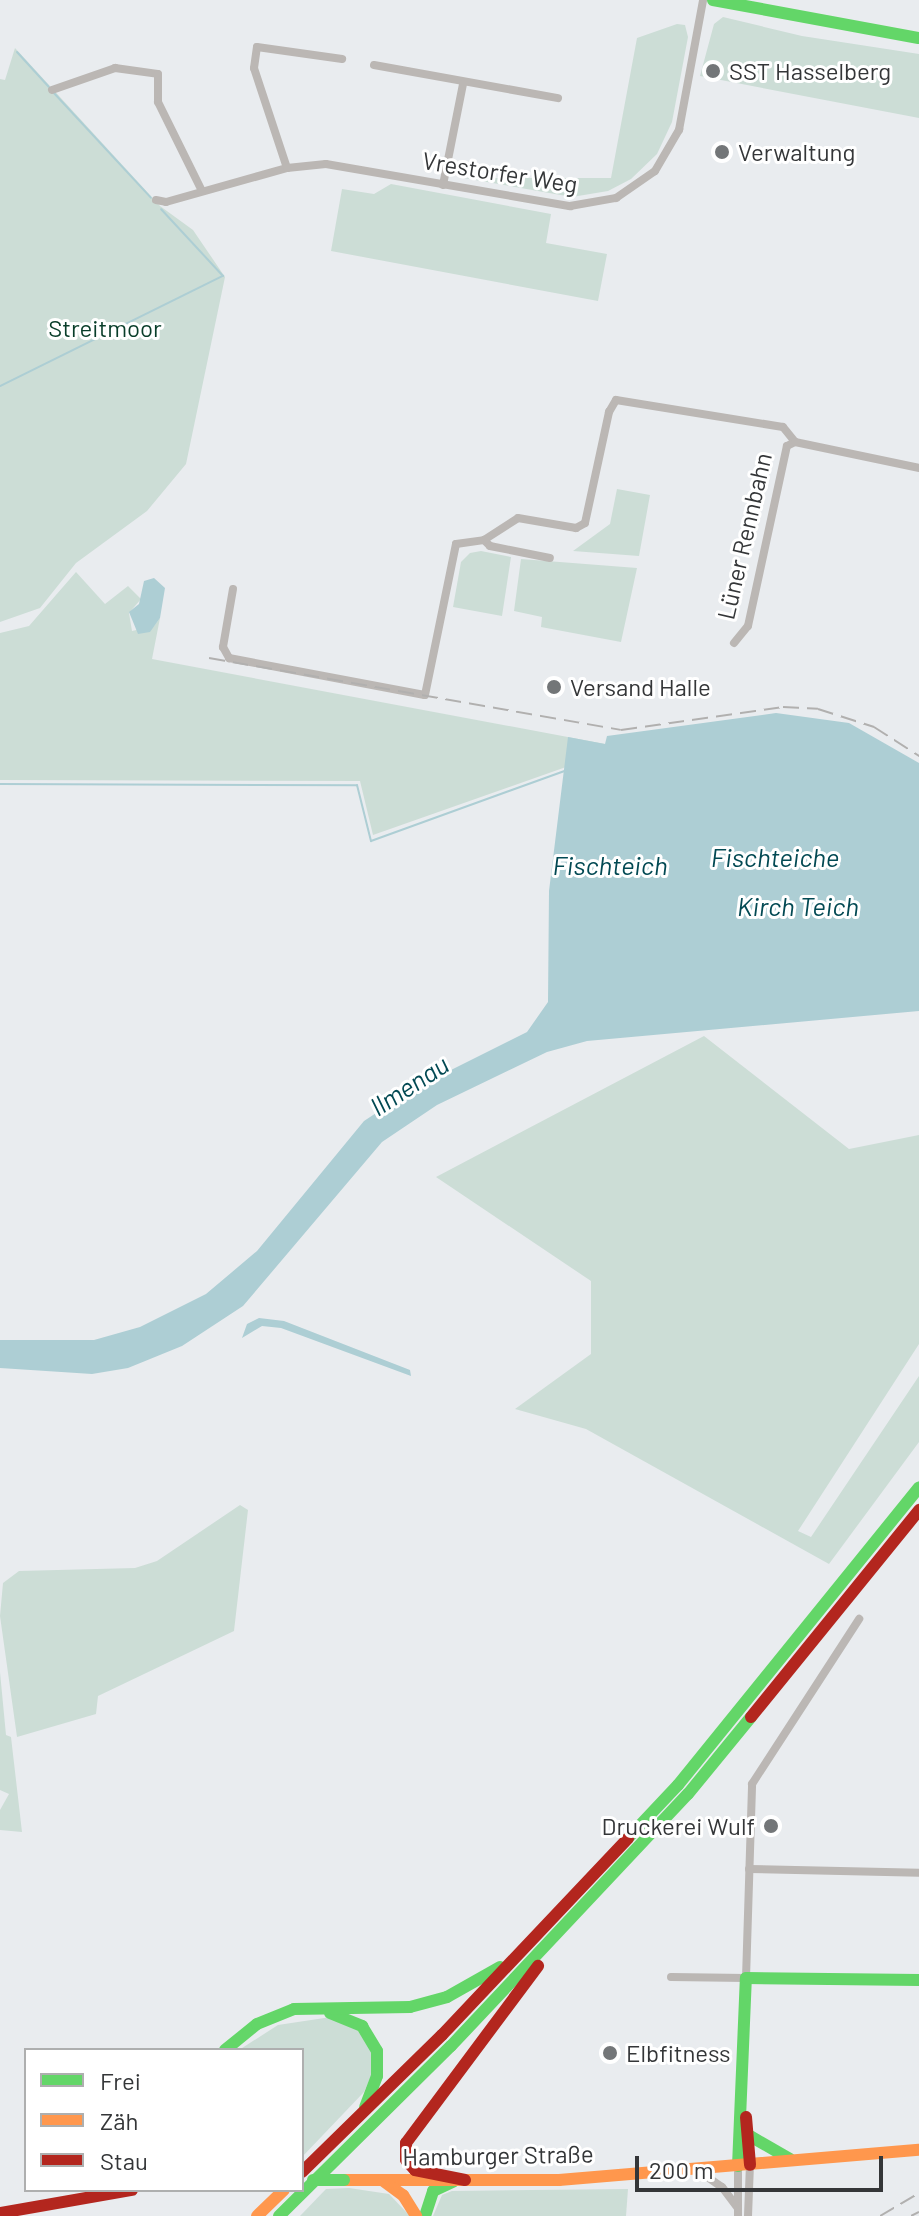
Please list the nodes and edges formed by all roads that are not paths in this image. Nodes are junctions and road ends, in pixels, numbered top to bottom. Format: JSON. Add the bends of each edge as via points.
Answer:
{"nodes":[{"id":1,"x":703,"y":0,"type":"edge"},
{"id":2,"x":713,"y":0,"type":"edge"},
{"id":3,"x":919,"y":38,"type":"edge"},
{"id":4,"x":342,"y":59,"type":"dead end"},
{"id":5,"x":374,"y":65,"type":"dead end"},
{"id":6,"x":463,"y":84,"type":"junction"},
{"id":7,"x":52,"y":90,"type":"dead end"},
{"id":8,"x":558,"y":98,"type":"dead end"},
{"id":9,"x":287,"y":168,"type":"junction"},
{"id":10,"x":443,"y":185,"type":"junction"},
{"id":11,"x":202,"y":191,"type":"junction"},
{"id":12,"x":156,"y":200,"type":"dead end"},
{"id":13,"x":795,"y":442,"type":"junction"},
{"id":14,"x":919,"y":468,"type":"edge"},
{"id":15,"x":484,"y":540,"type":"junction"},
{"id":16,"x":550,"y":558,"type":"dead end"},
{"id":17,"x":233,"y":589,"type":"dead end"},
{"id":18,"x":734,"y":643,"type":"dead end"},
{"id":19,"x":919,"y":1487,"type":"edge"},
{"id":20,"x":919,"y":1510,"type":"edge"},
{"id":21,"x":859,"y":1619,"type":"dead end"},
{"id":22,"x":749,"y":1869,"type":"junction"},
{"id":23,"x":919,"y":1873,"type":"edge"},
{"id":24,"x":583,"y":1907,"type":"junction"},
{"id":25,"x":521,"y":1954,"type":"junction"},
{"id":26,"x":671,"y":1977,"type":"dead end"},
{"id":27,"x":746,"y":1978,"type":"junction"},
{"id":28,"x":919,"y":1980,"type":"edge"},
{"id":29,"x":227,"y":2048,"type":"edge"},
{"id":30,"x":237,"y":2048,"type":"edge"},
{"id":31,"x":744,"y":2106,"type":"junction"},
{"id":32,"x":361,"y":2114,"type":"junction"},
{"id":33,"x":750,"y":2136,"type":"junction"},
{"id":34,"x":919,"y":2150,"type":"edge"},
{"id":35,"x":797,"y":2162,"type":"junction"},
{"id":36,"x":744,"y":2165,"type":"junction"},
{"id":37,"x":695,"y":2168,"type":"junction"},
{"id":38,"x":304,"y":2170,"type":"edge"},
{"id":39,"x":304,"y":2180,"type":"edge"},
{"id":40,"x":382,"y":2180,"type":"junction"},
{"id":41,"x":417,"y":2180,"type":"junction"},
{"id":42,"x":459,"y":2180,"type":"junction"},
{"id":43,"x":304,"y":2191,"type":"edge"},
{"id":44,"x":121,"y":2192,"type":"edge"},
{"id":45,"x":282,"y":2192,"type":"edge"},
{"id":46,"x":303,"y":2192,"type":"edge"},
{"id":47,"x":738,"y":2212,"type":"edge"},
{"id":48,"x":0,"y":2213,"type":"edge"},
{"id":49,"x":257,"y":2216,"type":"edge"},
{"id":50,"x":279,"y":2216,"type":"edge"},
{"id":51,"x":416,"y":2216,"type":"edge"},
{"id":52,"x":425,"y":2216,"type":"edge"},
{"id":53,"x":748,"y":2216,"type":"edge"}],
"edges":[{"from":1,"to":10,"type":"street","name":"Vrestorfer Weg","via":[[679,130],[646,180],[616,198],[570,206]]},
{"from":2,"to":3,"type":"main road"},
{"from":4,"to":9,"type":"street","via":[[257,47],[254,68]]},
{"from":5,"to":6,"type":"street"},
{"from":6,"to":8,"type":"street"},
{"from":6,"to":10,"type":"street"},
{"from":7,"to":11,"type":"street","via":[[115,68],[158,74],[158,102]]},
{"from":9,"to":10,"type":"street","name":"Vrestorfer Weg","via":[[326,164]]},
{"from":9,"to":11,"type":"street","name":"Vrestorfer Weg"},
{"from":11,"to":12,"type":"street","name":"Vrestorfer Weg"},
{"from":13,"to":14,"type":"street","name":"Lüner Rennbahn"},
{"from":13,"to":15,"type":"street","name":"Lüner Rennbahn","via":[[783,427],[622,398],[609,412],[585,523],[576,528],[518,518]]},
{"from":13,"to":18,"type":"street","name":"Lüner Rennbahn","via":[[782,453],[748,626]]},
{"from":15,"to":16,"type":"street","via":[[490,546]]},
{"from":15,"to":17,"type":"street","via":[[456,544],[425,695],[229,658],[223,647]]},
{"from":19,"to":25,"type":"main road","via":[[752,1699]]},
{"from":20,"to":24,"type":"main road","via":[[762,1708]]},
{"from":21,"to":22,"type":"street","via":[[755,1776]]},
{"from":22,"to":23,"type":"street"},
{"from":22,"to":27,"type":"street"},
{"from":24,"to":42,"type":"main road","via":[[408,2138],[405,2156],[415,2170]]},
{"from":24,"to":43,"type":"main road"},
{"from":25,"to":29,"type":"main road","via":[[462,1990],[410,2007],[294,2009],[257,2024]]},
{"from":25,"to":32,"type":"main road"},
{"from":26,"to":27,"type":"street"},
{"from":27,"to":28,"type":"main road"},
{"from":27,"to":31,"type":"main road"},
{"from":30,"to":32,"type":"main road","via":[[261,2029],[295,2015],[329,2012],[352,2019],[377,2051],[377,2076]]},
{"from":31,"to":33,"type":"main road"},
{"from":31,"to":36,"type":"main road"},
{"from":32,"to":38,"type":"main road"},
{"from":33,"to":35,"type":"main road","via":[[767,2151]]},
{"from":33,"to":36,"type":"main road"},
{"from":34,"to":35,"type":"main road","name":"Hamburger Straße"},
{"from":35,"to":36,"type":"main road","name":"Hamburger Straße"},
{"from":36,"to":37,"type":"main road","name":"Hamburger Straße"},
{"from":36,"to":47,"type":"street"},
{"from":36,"to":53,"type":"street"},
{"from":37,"to":42,"type":"main road","name":"Hamburger Straße","via":[[559,2180]]},
{"from":37,"to":47,"type":"street","via":[[722,2187]]},
{"from":39,"to":40,"type":"main road","name":"Hamburger Straße","bridge":true},
{"from":40,"to":41,"type":"main road","name":"Hamburger Straße"},
{"from":40,"to":51,"type":"main road","via":[[403,2195]]},
{"from":41,"to":42,"type":"main road","name":"Hamburger Straße"},
{"from":41,"to":52,"type":"main road"},
{"from":42,"to":52,"type":"main road","via":[[433,2191]]},
{"from":44,"to":48,"type":"main road"},
{"from":45,"to":49,"type":"main road"},
{"from":46,"to":50,"type":"main road"}]}
